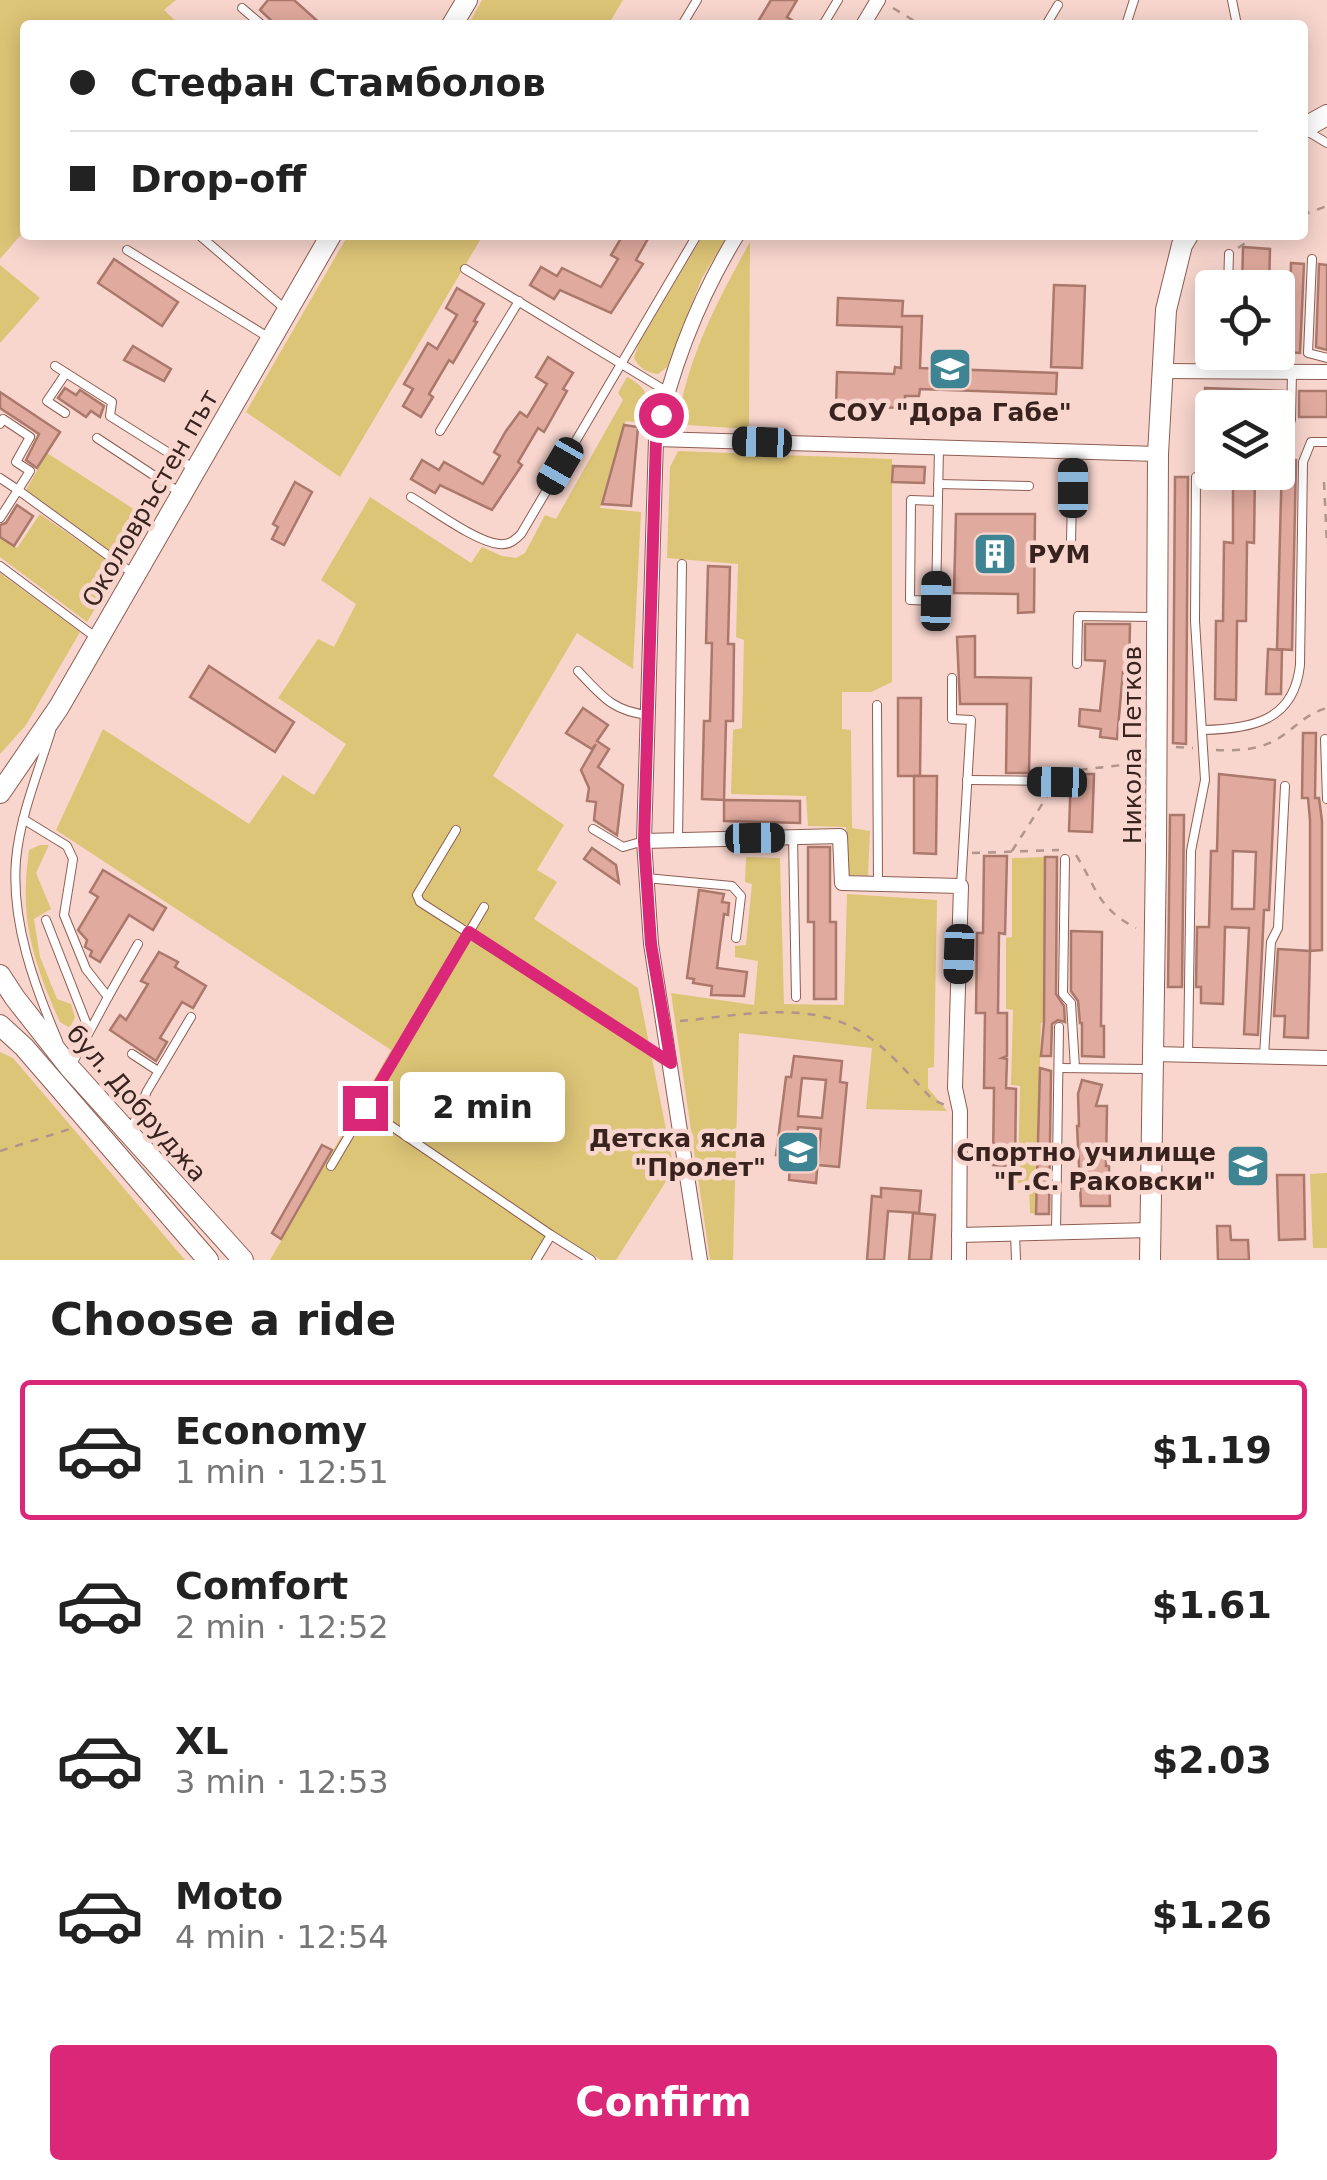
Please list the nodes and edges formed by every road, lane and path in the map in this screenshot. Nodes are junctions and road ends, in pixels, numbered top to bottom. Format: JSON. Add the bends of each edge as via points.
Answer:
{"nodes":[{"id":1,"x":878,"y":0,"type":"edge"},
{"id":2,"x":1058,"y":5,"type":"dead end"},
{"id":3,"x":242,"y":8,"type":"dead end"},
{"id":4,"x":256,"y":20,"type":"edge"},
{"id":5,"x":912,"y":20,"type":"edge"},
{"id":6,"x":1049,"y":20,"type":"edge"},
{"id":7,"x":205,"y":240,"type":"edge"},
{"id":8,"x":328,"y":240,"type":"edge"},
{"id":9,"x":694,"y":240,"type":"edge"},
{"id":10,"x":734,"y":240,"type":"edge"},
{"id":11,"x":1180,"y":240,"type":"edge"},
{"id":12,"x":1250,"y":240,"type":"edge"},
{"id":13,"x":127,"y":250,"type":"dead end"},
{"id":14,"x":1229,"y":254,"type":"joint"},
{"id":15,"x":1312,"y":259,"type":"dead end"},
{"id":16,"x":465,"y":269,"type":"dead end"},
{"id":17,"x":1229,"y":270,"type":"edge"},
{"id":18,"x":519,"y":302,"type":"junction"},
{"id":19,"x":287,"y":311,"type":"junction"},
{"id":20,"x":271,"y":339,"type":"junction"},
{"id":21,"x":1327,"y":358,"type":"edge"},
{"id":22,"x":620,"y":363,"type":"junction"},
{"id":23,"x":55,"y":366,"type":"dead end"},
{"id":24,"x":1162,"y":370,"type":"junction"},
{"id":25,"x":1226,"y":371,"type":"joint"},
{"id":26,"x":66,"y":372,"type":"junction"},
{"id":27,"x":1292,"y":372,"type":"junction"},
{"id":28,"x":1327,"y":372,"type":"edge"},
{"id":29,"x":1291,"y":390,"type":"edge"},
{"id":30,"x":666,"y":391,"type":"junction"},
{"id":31,"x":65,"y":413,"type":"dead end"},
{"id":32,"x":0,"y":424,"type":"edge"},
{"id":33,"x":440,"y":431,"type":"dead end"},
{"id":34,"x":97,"y":438,"type":"dead end"},
{"id":35,"x":656,"y":439,"type":"junction"},
{"id":36,"x":1327,"y":442,"type":"edge"},
{"id":37,"x":939,"y":447,"type":"junction"},
{"id":38,"x":1073,"y":452,"type":"junction"},
{"id":39,"x":1158,"y":454,"type":"junction"},
{"id":40,"x":196,"y":470,"type":"junction"},
{"id":41,"x":0,"y":478,"type":"edge"},
{"id":42,"x":1324,"y":482,"type":"dead end"},
{"id":43,"x":938,"y":484,"type":"junction"},
{"id":44,"x":1029,"y":486,"type":"dead end"},
{"id":45,"x":18,"y":490,"type":"junction"},
{"id":46,"x":1196,"y":490,"type":"edge"},
{"id":47,"x":182,"y":494,"type":"junction"},
{"id":48,"x":411,"y":496,"type":"dead end"},
{"id":49,"x":938,"y":501,"type":"junction"},
{"id":50,"x":0,"y":518,"type":"edge"},
{"id":51,"x":1071,"y":543,"type":"dead end"},
{"id":52,"x":1327,"y":544,"type":"edge"},
{"id":53,"x":682,"y":564,"type":"dead end"},
{"id":54,"x":0,"y":566,"type":"edge"},
{"id":55,"x":135,"y":575,"type":"junction"},
{"id":56,"x":1157,"y":617,"type":"junction"},
{"id":57,"x":98,"y":639,"type":"junction"},
{"id":58,"x":1077,"y":664,"type":"dead end"},
{"id":59,"x":578,"y":672,"type":"dead end"},
{"id":60,"x":952,"y":678,"type":"dead end"},
{"id":61,"x":877,"y":705,"type":"dead end"},
{"id":62,"x":59,"y":707,"type":"junction"},
{"id":63,"x":1327,"y":708,"type":"edge"},
{"id":64,"x":648,"y":715,"type":"junction"},
{"id":65,"x":1202,"y":730,"type":"junction"},
{"id":66,"x":1325,"y":739,"type":"edge"},
{"id":67,"x":1202,"y":749,"type":"junction"},
{"id":68,"x":1157,"y":754,"type":"junction"},
{"id":69,"x":967,"y":780,"type":"junction"},
{"id":70,"x":1057,"y":782,"type":"junction"},
{"id":71,"x":1285,"y":786,"type":"dead end"},
{"id":72,"x":3,"y":787,"type":"edge"},
{"id":73,"x":1327,"y":799,"type":"edge"},
{"id":74,"x":0,"y":812,"type":"edge"},
{"id":75,"x":23,"y":819,"type":"junction"},
{"id":76,"x":593,"y":829,"type":"dead end"},
{"id":77,"x":456,"y":830,"type":"dead end"},
{"id":78,"x":794,"y":837,"type":"junction"},
{"id":79,"x":678,"y":840,"type":"junction"},
{"id":80,"x":644,"y":841,"type":"junction"},
{"id":81,"x":1012,"y":851,"type":"dead end"},
{"id":82,"x":1065,"y":860,"type":"dead end"},
{"id":83,"x":646,"y":878,"type":"junction"},
{"id":84,"x":878,"y":883,"type":"junction"},
{"id":85,"x":961,"y":886,"type":"junction"},
{"id":86,"x":484,"y":907,"type":"dead end"},
{"id":87,"x":46,"y":920,"type":"dead end"},
{"id":88,"x":469,"y":932,"type":"junction"},
{"id":89,"x":736,"y":938,"type":"dead end"},
{"id":90,"x":138,"y":944,"type":"dead end"},
{"id":91,"x":0,"y":975,"type":"edge"},
{"id":92,"x":108,"y":997,"type":"junction"},
{"id":93,"x":796,"y":997,"type":"dead end"},
{"id":94,"x":191,"y":1017,"type":"dead end"},
{"id":95,"x":664,"y":1022,"type":"junction"},
{"id":96,"x":0,"y":1025,"type":"edge"},
{"id":97,"x":1060,"y":1027,"type":"dead end"},
{"id":98,"x":89,"y":1030,"type":"junction"},
{"id":99,"x":132,"y":1054,"type":"dead end"},
{"id":100,"x":1188,"y":1055,"type":"junction"},
{"id":101,"x":1264,"y":1056,"type":"junction"},
{"id":102,"x":1327,"y":1058,"type":"edge"},
{"id":103,"x":1153,"y":1062,"type":"junction"},
{"id":104,"x":671,"y":1063,"type":"junction"},
{"id":105,"x":70,"y":1068,"type":"junction"},
{"id":106,"x":1059,"y":1068,"type":"junction"},
{"id":107,"x":1074,"y":1068,"type":"junction"},
{"id":108,"x":158,"y":1071,"type":"junction"},
{"id":109,"x":365,"y":1108,"type":"junction"},
{"id":110,"x":960,"y":1112,"type":"junction"},
{"id":111,"x":87,"y":1124,"type":"junction"},
{"id":112,"x":130,"y":1135,"type":"junction"},
{"id":113,"x":0,"y":1150,"type":"edge"},
{"id":114,"x":331,"y":1166,"type":"dead end"},
{"id":115,"x":1150,"y":1230,"type":"junction"},
{"id":116,"x":1056,"y":1232,"type":"junction"},
{"id":117,"x":1015,"y":1233,"type":"junction"},
{"id":118,"x":959,"y":1234,"type":"junction"},
{"id":119,"x":551,"y":1235,"type":"junction"},
{"id":120,"x":208,"y":1260,"type":"edge"},
{"id":121,"x":242,"y":1260,"type":"edge"},
{"id":122,"x":536,"y":1260,"type":"edge"},
{"id":123,"x":590,"y":1260,"type":"edge"},
{"id":124,"x":700,"y":1260,"type":"edge"},
{"id":125,"x":958,"y":1260,"type":"edge"},
{"id":126,"x":1016,"y":1260,"type":"edge"},
{"id":127,"x":1150,"y":1260,"type":"edge"}],
"edges":[{"from":1,"to":5,"type":"path"},
{"from":2,"to":6,"type":"lane"},
{"from":3,"to":4,"type":"lane"},
{"from":7,"to":19,"type":"lane"},
{"from":8,"to":19,"type":"main road","name":"Околовръстен път"},
{"from":9,"to":22,"type":"lane"},
{"from":10,"to":30,"type":"street"},
{"from":11,"to":24,"type":"main road","name":"Никола Петков"},
{"from":12,"to":14,"type":"path"},
{"from":13,"to":20,"type":"lane"},
{"from":14,"to":17,"type":"lane"},
{"from":15,"to":21,"type":"lane","via":[[1308,352]]},
{"from":16,"to":18,"type":"lane"},
{"from":18,"to":22,"type":"lane"},
{"from":18,"to":33,"type":"lane"},
{"from":19,"to":20,"type":"main road","name":"Околовръстен път"},
{"from":20,"to":40,"type":"main road","name":"Околовръстен път"},
{"from":22,"to":30,"type":"lane"},
{"from":22,"to":48,"type":"lane","via":[[512,542],[485,540]]},
{"from":23,"to":26,"type":"lane"},
{"from":24,"to":25,"type":"street"},
{"from":24,"to":39,"type":"main road","name":"Никола Петков"},
{"from":25,"to":27,"type":"street"},
{"from":26,"to":31,"type":"lane","via":[[47,401]]},
{"from":26,"to":40,"type":"lane","via":[[112,402],[110,416]]},
{"from":27,"to":28,"type":"street"},
{"from":27,"to":29,"type":"lane"},
{"from":30,"to":35,"type":"street"},
{"from":32,"to":45,"type":"lane","via":[[3,419],[30,438],[16,462],[30,471]]},
{"from":34,"to":47,"type":"lane"},
{"from":35,"to":37,"type":"street"},
{"from":35,"to":64,"type":"street"},
{"from":36,"to":65,"type":"lane","via":[[1312,442],[1303,462],[1296,686],[1276,713],[1257,724]]},
{"from":37,"to":38,"type":"street"},
{"from":37,"to":43,"type":"lane"},
{"from":38,"to":39,"type":"street"},
{"from":38,"to":51,"type":"lane"},
{"from":39,"to":56,"type":"main road","name":"Никола Петков"},
{"from":40,"to":47,"type":"main road","name":"Околовръстен път"},
{"from":41,"to":45,"type":"lane"},
{"from":42,"to":52,"type":"path"},
{"from":43,"to":44,"type":"lane"},
{"from":43,"to":49,"type":"lane"},
{"from":45,"to":50,"type":"lane"},
{"from":45,"to":55,"type":"lane"},
{"from":46,"to":65,"type":"lane"},
{"from":47,"to":55,"type":"main road","name":"Околовръстен път"},
{"from":49,"to":49,"type":"lane","via":[[910,500],[910,600],[936,601]]},
{"from":53,"to":79,"type":"lane"},
{"from":54,"to":57,"type":"lane"},
{"from":55,"to":57,"type":"main road","name":"Околовръстен път"},
{"from":56,"to":58,"type":"lane","via":[[1078,616]]},
{"from":56,"to":68,"type":"main road","name":"Никола Петков"},
{"from":57,"to":62,"type":"main road","name":"Околовръстен път"},
{"from":59,"to":64,"type":"lane","via":[[612,706]]},
{"from":60,"to":69,"type":"lane","via":[[952,719],[971,720]]},
{"from":61,"to":84,"type":"lane"},
{"from":62,"to":72,"type":"main road","name":"Околовръстен път"},
{"from":62,"to":75,"type":"lane"},
{"from":63,"to":67,"type":"path","via":[[1254,749]]},
{"from":64,"to":80,"type":"street"},
{"from":65,"to":67,"type":"lane"},
{"from":66,"to":73,"type":"lane"},
{"from":67,"to":68,"type":"path"},
{"from":67,"to":100,"type":"lane","via":[[1204,780],[1191,851]]},
{"from":68,"to":70,"type":"path","via":[[1070,771]]},
{"from":68,"to":103,"type":"main road","name":"Никола Петков"},
{"from":69,"to":70,"type":"lane"},
{"from":69,"to":85,"type":"lane"},
{"from":70,"to":81,"type":"path"},
{"from":71,"to":101,"type":"lane"},
{"from":72,"to":74,"type":"main road","name":"Околовръстен път"},
{"from":75,"to":92,"type":"lane","via":[[67,846],[73,858],[64,914],[86,969]]},
{"from":75,"to":105,"type":"lane","via":[[16,862],[22,933]]},
{"from":76,"to":80,"type":"lane","via":[[622,848]]},
{"from":77,"to":88,"type":"lane","via":[[417,895]]},
{"from":78,"to":79,"type":"street"},
{"from":78,"to":84,"type":"street","via":[[840,836],[842,882]]},
{"from":78,"to":93,"type":"lane"},
{"from":79,"to":80,"type":"street"},
{"from":80,"to":83,"type":"street"},
{"from":82,"to":107,"type":"lane","via":[[1063,994],[1071,1002]]},
{"from":83,"to":89,"type":"lane","via":[[732,886],[741,896]]},
{"from":83,"to":95,"type":"street"},
{"from":84,"to":85,"type":"street"},
{"from":85,"to":110,"type":"street","via":[[955,1088]]},
{"from":86,"to":88,"type":"lane"},
{"from":87,"to":98,"type":"lane"},
{"from":88,"to":104,"type":"lane"},
{"from":88,"to":109,"type":"lane"},
{"from":90,"to":92,"type":"lane"},
{"from":91,"to":105,"type":"main road","name":"бул. Добруджа"},
{"from":92,"to":98,"type":"lane"},
{"from":94,"to":108,"type":"lane"},
{"from":95,"to":104,"type":"street"},
{"from":95,"to":110,"type":"path","via":[[788,1012],[834,1018],[861,1032],[933,1100]]},
{"from":96,"to":111,"type":"main road","name":"бул. Добруджа"},
{"from":97,"to":106,"type":"lane"},
{"from":98,"to":105,"type":"lane"},
{"from":99,"to":108,"type":"lane"},
{"from":100,"to":101,"type":"street"},
{"from":100,"to":103,"type":"street"},
{"from":101,"to":102,"type":"street"},
{"from":103,"to":107,"type":"lane"},
{"from":103,"to":115,"type":"main road","name":"Никола Петков"},
{"from":104,"to":124,"type":"street"},
{"from":105,"to":112,"type":"main road","name":"бул. Добруджа"},
{"from":106,"to":107,"type":"lane"},
{"from":106,"to":116,"type":"lane"},
{"from":108,"to":112,"type":"lane"},
{"from":109,"to":114,"type":"lane"},
{"from":109,"to":119,"type":"lane"},
{"from":110,"to":118,"type":"street"},
{"from":111,"to":113,"type":"path"},
{"from":111,"to":120,"type":"main road","name":"бул. Добруджа"},
{"from":112,"to":121,"type":"main road","name":"бул. Добруджа"},
{"from":115,"to":116,"type":"street"},
{"from":115,"to":127,"type":"main road","name":"Никола Петков"},
{"from":116,"to":117,"type":"street"},
{"from":117,"to":118,"type":"street"},
{"from":117,"to":126,"type":"lane"},
{"from":118,"to":125,"type":"street"},
{"from":119,"to":122,"type":"lane"},
{"from":119,"to":123,"type":"lane"}]}
